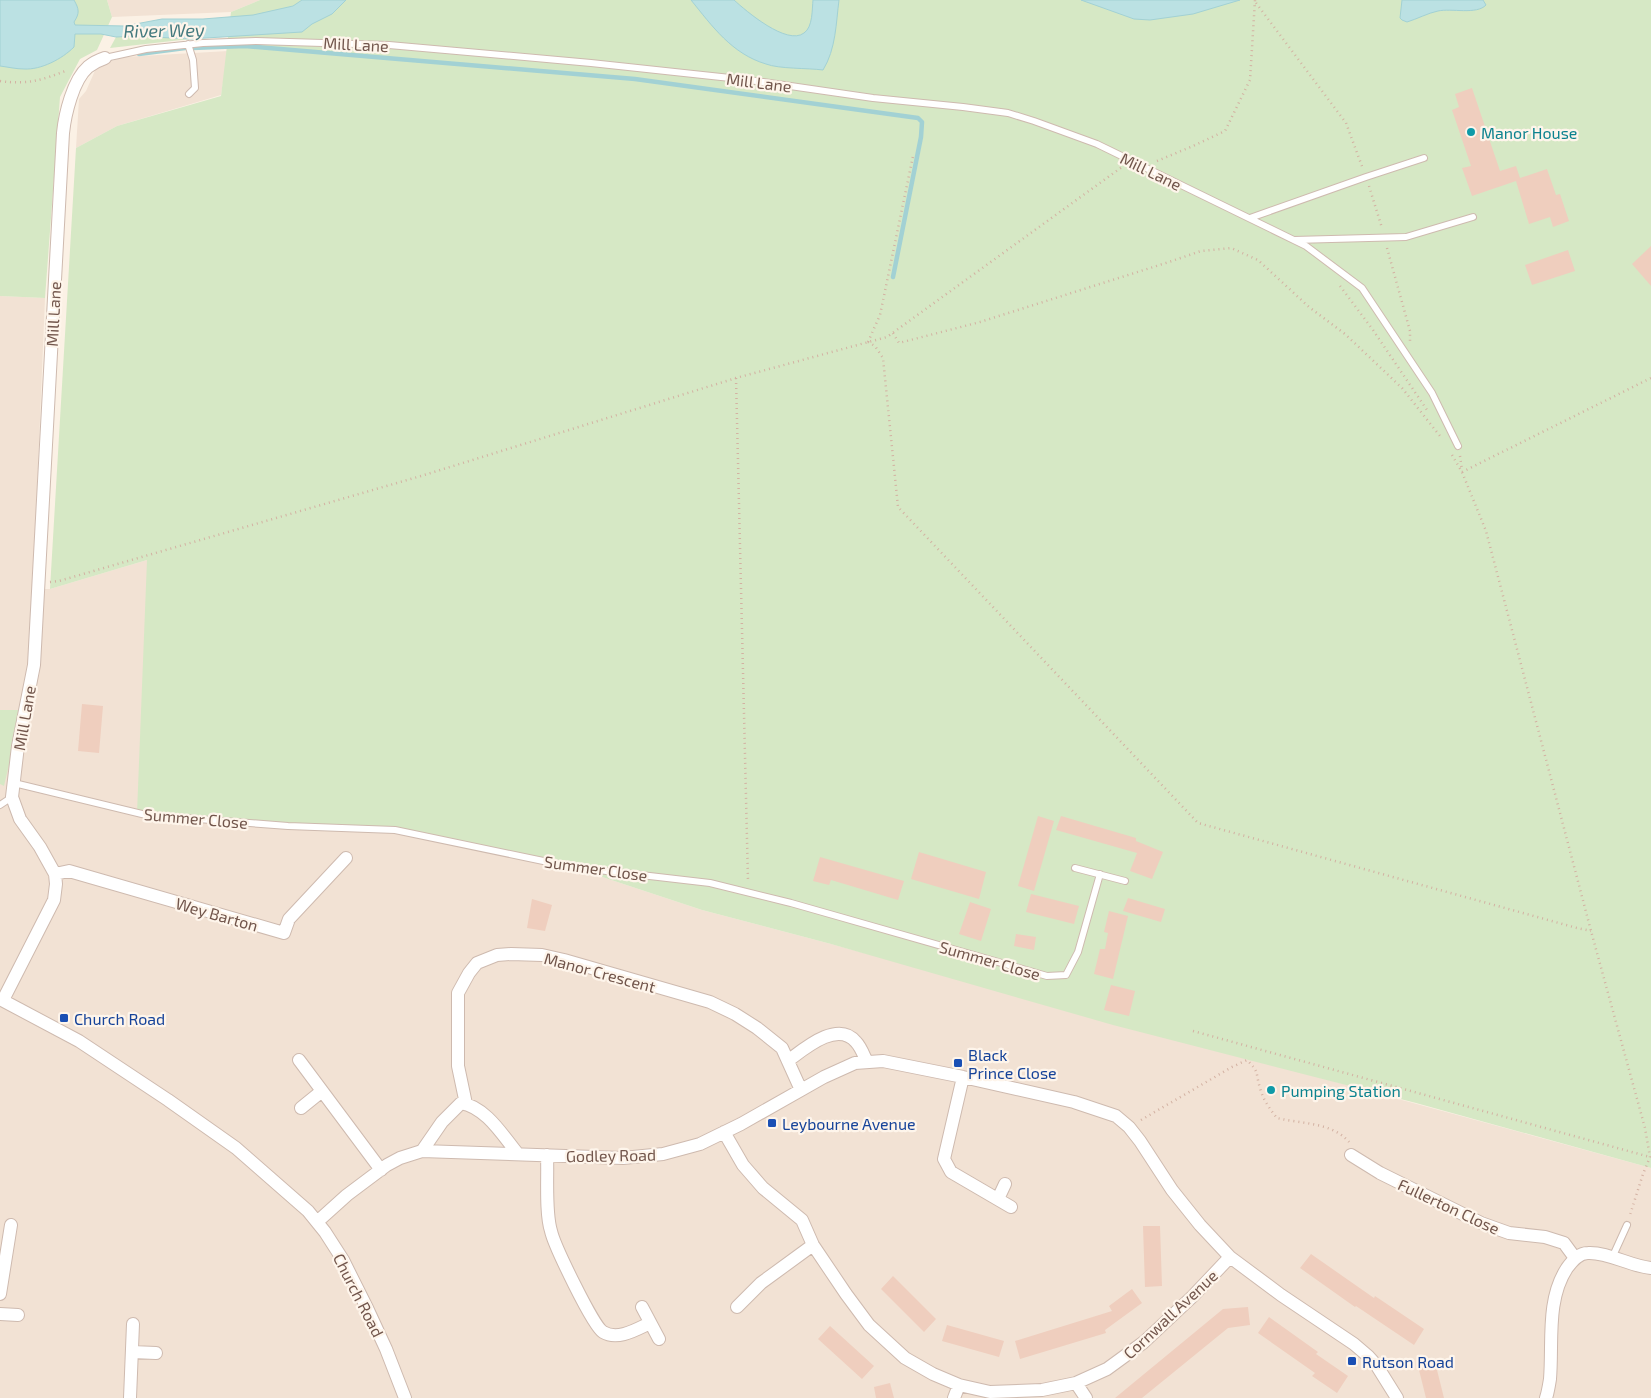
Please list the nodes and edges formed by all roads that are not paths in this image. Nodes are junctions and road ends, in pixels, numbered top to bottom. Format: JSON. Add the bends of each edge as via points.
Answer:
{"nodes":[{"id":1,"x":188,"y":44,"type":"junction"},
{"id":2,"x":105,"y":58,"type":"joint"},
{"id":3,"x":189,"y":94,"type":"dead end"},
{"id":4,"x":1424,"y":158,"type":"dead end"},
{"id":5,"x":1473,"y":217,"type":"dead end"},
{"id":6,"x":1250,"y":218,"type":"junction"},
{"id":7,"x":1293,"y":240,"type":"junction"},
{"id":8,"x":1458,"y":446,"type":"road end"},
{"id":9,"x":14,"y":782,"type":"junction"},
{"id":10,"x":12,"y":797,"type":"junction"},
{"id":11,"x":0,"y":805,"type":"edge"},
{"id":12,"x":346,"y":858,"type":"dead end"},
{"id":13,"x":1075,"y":868,"type":"dead end"},
{"id":14,"x":55,"y":874,"type":"junction"},
{"id":15,"x":1100,"y":874,"type":"junction"},
{"id":16,"x":1125,"y":881,"type":"dead end"},
{"id":17,"x":1,"y":999,"type":"edge"},
{"id":18,"x":298,"y":1060,"type":"dead end"},
{"id":19,"x":789,"y":1060,"type":"junction"},
{"id":20,"x":867,"y":1062,"type":"junction"},
{"id":21,"x":963,"y":1076,"type":"junction"},
{"id":22,"x":801,"y":1090,"type":"junction"},
{"id":23,"x":322,"y":1092,"type":"junction"},
{"id":24,"x":466,"y":1104,"type":"junction"},
{"id":25,"x":301,"y":1108,"type":"dead end"},
{"id":26,"x":724,"y":1132,"type":"junction"},
{"id":27,"x":422,"y":1151,"type":"junction"},
{"id":28,"x":518,"y":1154,"type":"junction"},
{"id":29,"x":547,"y":1155,"type":"junction"},
{"id":30,"x":1351,"y":1155,"type":"road end"},
{"id":31,"x":381,"y":1170,"type":"junction"},
{"id":32,"x":1005,"y":1184,"type":"dead end"},
{"id":33,"x":998,"y":1199,"type":"junction"},
{"id":34,"x":1011,"y":1207,"type":"dead end"},
{"id":35,"x":317,"y":1222,"type":"junction"},
{"id":36,"x":11,"y":1225,"type":"dead end"},
{"id":37,"x":1627,"y":1225,"type":"road end"},
{"id":38,"x":814,"y":1245,"type":"junction"},
{"id":39,"x":1230,"y":1257,"type":"junction"},
{"id":40,"x":1575,"y":1258,"type":"junction"},
{"id":41,"x":1612,"y":1258,"type":"junction"},
{"id":42,"x":1651,"y":1268,"type":"edge"},
{"id":43,"x":0,"y":1294,"type":"edge"},
{"id":44,"x":642,"y":1307,"type":"dead end"},
{"id":45,"x":737,"y":1307,"type":"dead end"},
{"id":46,"x":0,"y":1314,"type":"edge"},
{"id":47,"x":18,"y":1315,"type":"dead end"},
{"id":48,"x":650,"y":1323,"type":"junction"},
{"id":49,"x":133,"y":1324,"type":"dead end"},
{"id":50,"x":659,"y":1339,"type":"dead end"},
{"id":51,"x":132,"y":1352,"type":"junction"},
{"id":52,"x":156,"y":1353,"type":"dead end"},
{"id":53,"x":1076,"y":1383,"type":"junction"},
{"id":54,"x":959,"y":1385,"type":"junction"},
{"id":55,"x":130,"y":1398,"type":"edge"},
{"id":56,"x":406,"y":1398,"type":"edge"},
{"id":57,"x":954,"y":1398,"type":"edge"},
{"id":58,"x":1086,"y":1398,"type":"edge"},
{"id":59,"x":1397,"y":1398,"type":"edge"},
{"id":60,"x":1546,"y":1398,"type":"edge"}],
"edges":[{"from":1,"to":2,"type":"lane","name":"Mill Lane"},
{"from":1,"to":3,"type":"lane","via":[[193,60],[194,88]]},
{"from":1,"to":6,"type":"lane","name":"Mill Lane","via":[[256,41],[389,45],[591,63],[963,106],[1008,114],[1097,144]]},
{"from":2,"to":9,"type":"street","name":"Mill Lane","via":[[83,74],[67,108],[62,133],[34,665]]},
{"from":4,"to":6,"type":"lane"},
{"from":5,"to":7,"type":"lane","via":[[1406,237]]},
{"from":6,"to":7,"type":"lane","name":"Mill Lane"},
{"from":7,"to":8,"type":"lane","name":"Mill Lane","via":[[1362,288],[1432,392]]},
{"from":9,"to":10,"type":"street","name":"Mill Lane"},
{"from":9,"to":15,"type":"lane","name":"Summer Close","via":[[146,815],[395,830],[572,867],[710,883],[1048,976],[1066,975],[1078,952]]},
{"from":10,"to":11,"type":"lane"},
{"from":10,"to":14,"type":"street","name":"Mill Lane","via":[[20,819]]},
{"from":12,"to":14,"type":"street","name":"Wey Barton","via":[[289,919],[284,933],[70,871]]},
{"from":13,"to":15,"type":"lane"},
{"from":14,"to":17,"type":"street","via":[[54,900]]},
{"from":15,"to":16,"type":"lane"},
{"from":17,"to":35,"type":"street","name":"Church Road","via":[[79,1041],[228,1142]]},
{"from":18,"to":23,"type":"street"},
{"from":19,"to":20,"type":"street","via":[[807,1046],[833,1033],[848,1034],[857,1042]]},
{"from":19,"to":22,"type":"street","name":"Manor Crescent"},
{"from":19,"to":24,"type":"street","name":"Manor Crescent","via":[[782,1048],[757,1028],[710,1002],[542,955],[497,955],[477,963],[458,993],[458,1066]]},
{"from":20,"to":21,"type":"street","name":"Godley Road","via":[[883,1061]]},
{"from":20,"to":22,"type":"street","name":"Godley Road","via":[[824,1077]]},
{"from":21,"to":33,"type":"street","via":[[944,1159],[951,1172]]},
{"from":21,"to":39,"type":"street","name":"Godley Road","via":[[1074,1102],[1116,1116],[1129,1128],[1172,1190]]},
{"from":22,"to":26,"type":"street","name":"Godley Road"},
{"from":23,"to":25,"type":"street"},
{"from":23,"to":31,"type":"street"},
{"from":24,"to":27,"type":"street","via":[[461,1103],[442,1122]]},
{"from":24,"to":28,"type":"street","via":[[488,1118]]},
{"from":26,"to":29,"type":"street","name":"Godley Road","via":[[700,1144],[663,1154],[623,1158]]},
{"from":26,"to":38,"type":"street","via":[[743,1165],[762,1188],[802,1220]]},
{"from":27,"to":28,"type":"street","name":"Godley Road"},
{"from":27,"to":31,"type":"street","name":"Godley Road","via":[[400,1158]]},
{"from":28,"to":29,"type":"street","name":"Godley Road"},
{"from":29,"to":48,"type":"street","via":[[551,1232],[595,1324],[604,1333],[615,1335]]},
{"from":30,"to":40,"type":"street","name":"Fullerton Close","via":[[1380,1173],[1481,1223],[1509,1233],[1545,1237],[1564,1243]]},
{"from":31,"to":35,"type":"street","name":"Godley Road"},
{"from":32,"to":33,"type":"street"},
{"from":33,"to":34,"type":"street"},
{"from":35,"to":56,"type":"street","name":"Church Road","via":[[343,1260]]},
{"from":36,"to":43,"type":"street"},
{"from":37,"to":41,"type":"lane"},
{"from":38,"to":45,"type":"street","via":[[761,1283]]},
{"from":38,"to":54,"type":"street","name":"Cornwall Avenue","via":[[869,1325],[905,1358]]},
{"from":39,"to":53,"type":"street","name":"Cornwall Avenue","via":[[1144,1342],[1107,1369]]},
{"from":39,"to":59,"type":"street","via":[[1354,1344],[1368,1356]]},
{"from":40,"to":41,"type":"street","via":[[1591,1252]]},
{"from":40,"to":60,"type":"street","via":[[1562,1275],[1554,1299],[1550,1381]]},
{"from":41,"to":42,"type":"street"},
{"from":44,"to":48,"type":"street"},
{"from":46,"to":47,"type":"street"},
{"from":48,"to":50,"type":"street"},
{"from":49,"to":51,"type":"street"},
{"from":51,"to":52,"type":"street"},
{"from":51,"to":55,"type":"street"},
{"from":53,"to":54,"type":"street","name":"Cornwall Avenue","via":[[1042,1390],[990,1392]]},
{"from":53,"to":58,"type":"street"},
{"from":54,"to":57,"type":"street"}]}
